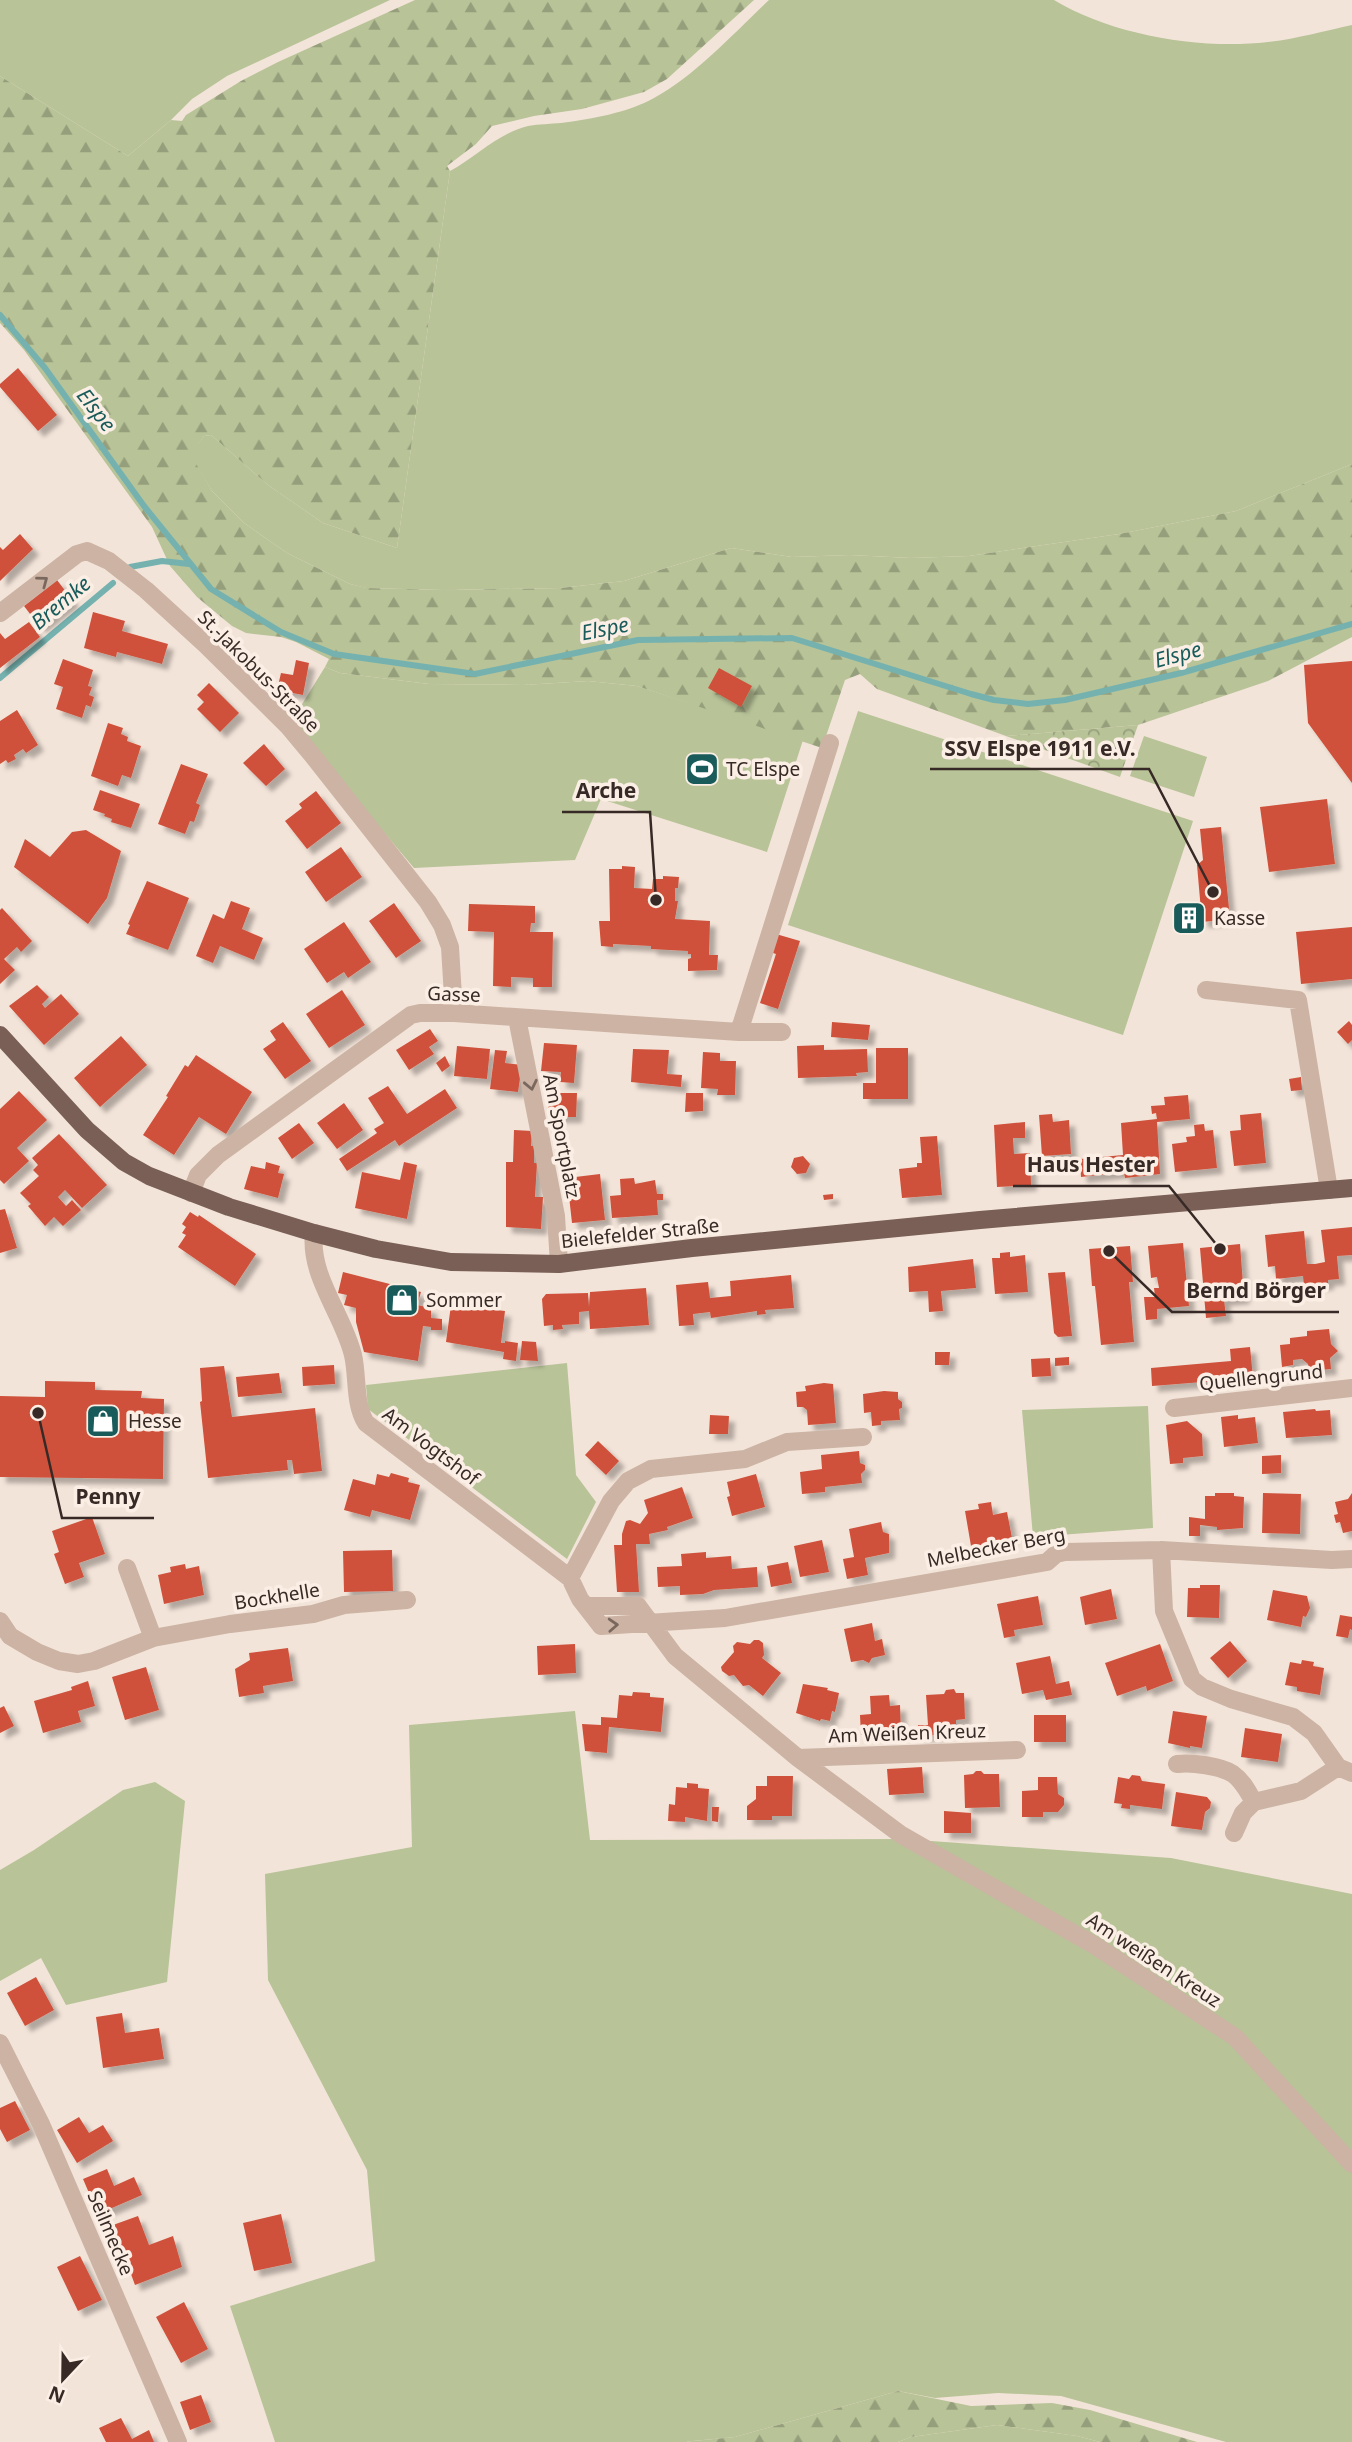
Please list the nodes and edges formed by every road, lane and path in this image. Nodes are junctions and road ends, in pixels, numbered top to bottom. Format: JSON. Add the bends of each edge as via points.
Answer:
{"nodes":[{"id":1,"x":0,"y":613,"type":"edge"},
{"id":2,"x":830,"y":743,"type":"dead end"},
{"id":3,"x":1206,"y":990,"type":"dead end"},
{"id":4,"x":454,"y":1013,"type":"junction"},
{"id":5,"x":517,"y":1018,"type":"junction"},
{"id":6,"x":739,"y":1032,"type":"junction"},
{"id":7,"x":782,"y":1032,"type":"dead end"},
{"id":8,"x":0,"y":1035,"type":"edge"},
{"id":9,"x":1352,"y":1188,"type":"edge"},
{"id":10,"x":1329,"y":1191,"type":"junction"},
{"id":11,"x":191,"y":1193,"type":"junction"},
{"id":12,"x":314,"y":1233,"type":"junction"},
{"id":13,"x":559,"y":1264,"type":"junction"},
{"id":14,"x":1352,"y":1388,"type":"edge"},
{"id":15,"x":1174,"y":1408,"type":"dead end"},
{"id":16,"x":863,"y":1437,"type":"dead end"},
{"id":17,"x":1161,"y":1550,"type":"junction"},
{"id":18,"x":1352,"y":1559,"type":"edge"},
{"id":19,"x":127,"y":1568,"type":"dead end"},
{"id":20,"x":570,"y":1578,"type":"junction"},
{"id":21,"x":407,"y":1600,"type":"dead end"},
{"id":22,"x":0,"y":1621,"type":"edge"},
{"id":23,"x":651,"y":1623,"type":"junction"},
{"id":24,"x":153,"y":1638,"type":"junction"},
{"id":25,"x":1017,"y":1750,"type":"dead end"},
{"id":26,"x":798,"y":1758,"type":"junction"},
{"id":27,"x":1177,"y":1764,"type":"dead end"},
{"id":28,"x":1345,"y":1770,"type":"edge"},
{"id":29,"x":1254,"y":1802,"type":"junction"},
{"id":30,"x":1234,"y":1833,"type":"dead end"},
{"id":31,"x":0,"y":2043,"type":"edge"},
{"id":32,"x":1352,"y":2164,"type":"edge"},
{"id":33,"x":178,"y":2442,"type":"edge"}],
"edges":[{"from":1,"to":4,"type":"street","name":"St.-Jakobus-Straße","one_way":true,"via":[[87,551],[118,568],[205,644],[288,726],[428,902],[450,947]]},
{"from":2,"to":6,"type":"street"},
{"from":3,"to":10,"type":"street","via":[[1298,1000]]},
{"from":4,"to":5,"type":"street","name":"Gasse"},
{"from":4,"to":11,"type":"street","name":"Gasse","via":[[420,1013],[399,1021],[212,1159],[198,1175]]},
{"from":5,"to":6,"type":"street","name":"Gasse"},
{"from":5,"to":13,"type":"street","name":"Am Sportplatz","one_way":true,"via":[[554,1204]]},
{"from":6,"to":7,"type":"street","name":"Gasse"},
{"from":8,"to":11,"type":"main road","name":"Bielefelder Straße","via":[[87,1130],[124,1161]]},
{"from":9,"to":10,"type":"main road","name":"Bielefelder Straße"},
{"from":10,"to":13,"type":"main road","name":"Bielefelder Straße","via":[[980,1220]]},
{"from":11,"to":12,"type":"main road","name":"Bielefelder Straße"},
{"from":12,"to":13,"type":"main road","name":"Bielefelder Straße","via":[[451,1262]]},
{"from":12,"to":20,"type":"street","name":"Am Vogtshof","via":[[314,1259],[352,1353],[360,1413],[366,1423]]},
{"from":14,"to":15,"type":"street","name":"Quellengrund"},
{"from":16,"to":20,"type":"street","via":[[787,1441],[745,1459],[651,1469],[628,1481],[611,1501]]},
{"from":17,"to":18,"type":"street","name":"Melbecker Berg"},
{"from":17,"to":23,"type":"street","name":"Melbecker Berg","via":[[1065,1552],[1047,1562],[784,1609]]},
{"from":17,"to":28,"type":"street","via":[[1164,1611],[1192,1679],[1231,1699],[1293,1717],[1314,1733]]},
{"from":19,"to":24,"type":"street"},
{"from":20,"to":23,"type":"street","name":"Am Vogtshof","via":[[601,1626]]},
{"from":21,"to":24,"type":"street","name":"Bockhelle","via":[[344,1605],[313,1614]]},
{"from":22,"to":24,"type":"street","name":"Bockhelle","via":[[10,1636],[37,1653],[78,1664]]},
{"from":23,"to":26,"type":"street","via":[[675,1656]]},
{"from":25,"to":26,"type":"street","name":"Am Weißen Kreuz"},
{"from":26,"to":32,"type":"street","name":"Am weißen Kreuz","via":[[900,1834],[1094,1945],[1235,2037]]},
{"from":27,"to":29,"type":"street","via":[[1190,1762],[1231,1772]]},
{"from":28,"to":29,"type":"street","via":[[1301,1791]]},
{"from":29,"to":30,"type":"street"},
{"from":31,"to":33,"type":"street","name":"Seilmecke","via":[[41,2124]]}]}
